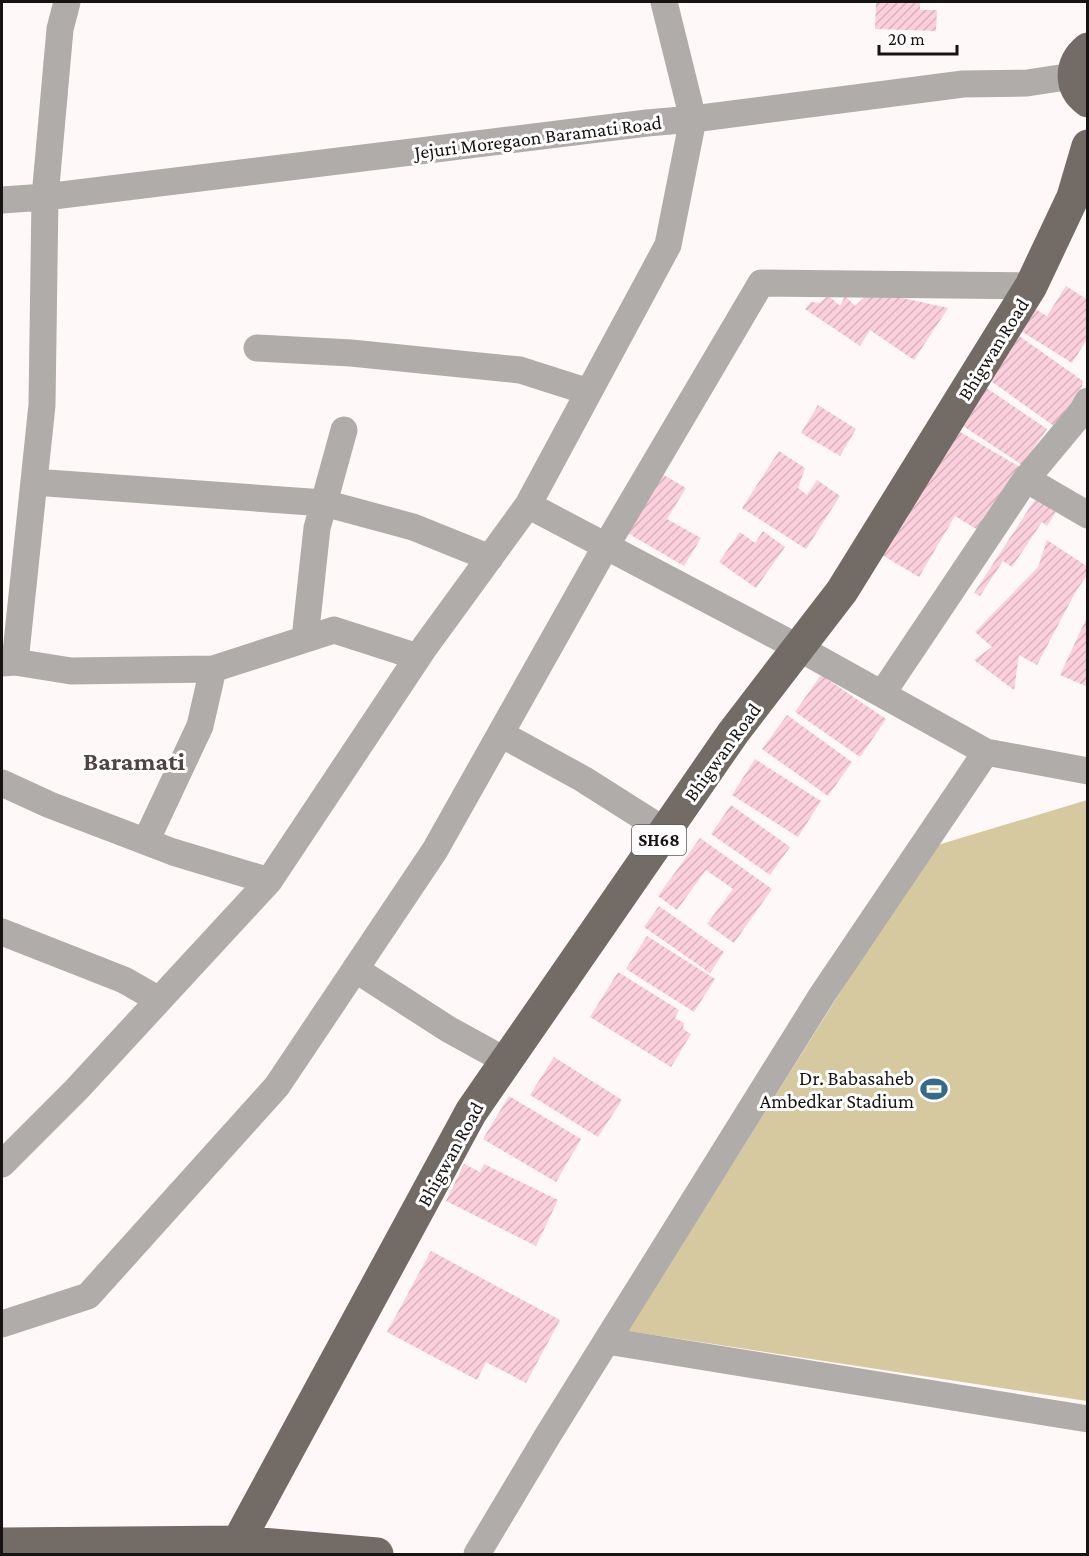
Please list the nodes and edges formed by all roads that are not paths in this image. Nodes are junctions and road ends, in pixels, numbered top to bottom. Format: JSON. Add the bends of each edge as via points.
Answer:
{"nodes":[{"id":1,"x":67,"y":2,"type":"edge"},
{"id":2,"x":664,"y":2,"type":"edge"},
{"id":3,"x":1083,"y":75,"type":"edge"},
{"id":4,"x":693,"y":119,"type":"junction"},
{"id":5,"x":1088,"y":146,"type":"edge"},
{"id":6,"x":45,"y":197,"type":"junction"},
{"id":7,"x":2,"y":200,"type":"edge"},
{"id":8,"x":1031,"y":286,"type":"junction"},
{"id":9,"x":257,"y":348,"type":"dead end"},
{"id":10,"x":589,"y":392,"type":"junction"},
{"id":11,"x":1088,"y":401,"type":"edge"},
{"id":12,"x":344,"y":430,"type":"dead end"},
{"id":13,"x":1026,"y":479,"type":"junction"},
{"id":14,"x":34,"y":482,"type":"junction"},
{"id":15,"x":324,"y":503,"type":"junction"},
{"id":16,"x":528,"y":505,"type":"junction"},
{"id":17,"x":1088,"y":515,"type":"edge"},
{"id":18,"x":606,"y":546,"type":"junction"},
{"id":19,"x":490,"y":558,"type":"junction"},
{"id":20,"x":305,"y":639,"type":"junction"},
{"id":21,"x":799,"y":648,"type":"junction"},
{"id":22,"x":418,"y":657,"type":"junction"},
{"id":23,"x":8,"y":662,"type":"edge"},
{"id":24,"x":213,"y":669,"type":"junction"},
{"id":25,"x":882,"y":694,"type":"junction"},
{"id":26,"x":501,"y":734,"type":"junction"},
{"id":27,"x":986,"y":752,"type":"junction"},
{"id":28,"x":1088,"y":771,"type":"edge"},
{"id":29,"x":2,"y":783,"type":"edge"},
{"id":30,"x":665,"y":831,"type":"junction"},
{"id":31,"x":146,"y":841,"type":"junction"},
{"id":32,"x":269,"y":881,"type":"junction"},
{"id":33,"x":2,"y":932,"type":"edge"},
{"id":34,"x":356,"y":969,"type":"junction"},
{"id":35,"x":159,"y":1000,"type":"junction"},
{"id":36,"x":506,"y":1061,"type":"junction"},
{"id":37,"x":2,"y":1164,"type":"edge"},
{"id":38,"x":2,"y":1324,"type":"edge"},
{"id":39,"x":607,"y":1341,"type":"junction"},
{"id":40,"x":1088,"y":1419,"type":"edge"},
{"id":41,"x":2,"y":1544,"type":"edge"},
{"id":42,"x":236,"y":1548,"type":"edge"},
{"id":43,"x":377,"y":1554,"type":"edge"},
{"id":44,"x":477,"y":1554,"type":"edge"}],
"edges":[{"from":1,"to":6,"type":"street","via":[[60,29]]},
{"from":2,"to":4,"type":"street"},
{"from":3,"to":4,"type":"street","name":"Jejuri Moregaon Baramati Road","via":[[1027,83],[963,84]]},
{"from":4,"to":6,"type":"street","name":"Jejuri Moregaon Baramati Road"},
{"from":4,"to":10,"type":"street","via":[[668,245]]},
{"from":5,"to":8,"type":"main road","name":"Bhigwan Road","number":"SH68","via":[[1073,196]]},
{"from":6,"to":7,"type":"street","name":"Jejuri Moregaon Baramati Road"},
{"from":6,"to":14,"type":"street","via":[[42,405]]},
{"from":8,"to":18,"type":"street","via":[[761,283]]},
{"from":8,"to":21,"type":"main road","name":"Bhigwan Road","number":"SH68","via":[[842,591]]},
{"from":9,"to":10,"type":"street","via":[[520,370]]},
{"from":10,"to":16,"type":"street"},
{"from":11,"to":13,"type":"street"},
{"from":12,"to":15,"type":"street"},
{"from":13,"to":17,"type":"street"},
{"from":13,"to":25,"type":"street"},
{"from":14,"to":15,"type":"street"},
{"from":14,"to":23,"type":"street"},
{"from":15,"to":19,"type":"street","via":[[413,527]]},
{"from":15,"to":20,"type":"street","via":[[317,528]]},
{"from":16,"to":18,"type":"street"},
{"from":16,"to":19,"type":"street"},
{"from":18,"to":21,"type":"street"},
{"from":18,"to":26,"type":"street"},
{"from":19,"to":22,"type":"street"},
{"from":20,"to":22,"type":"street","via":[[334,630]]},
{"from":20,"to":24,"type":"street"},
{"from":21,"to":25,"type":"street"},
{"from":21,"to":30,"type":"main road","name":"Bhigwan Road","number":"SH68","via":[[733,733]]},
{"from":22,"to":32,"type":"street"},
{"from":23,"to":24,"type":"street","via":[[71,671]]},
{"from":24,"to":31,"type":"street","via":[[200,726]]},
{"from":25,"to":27,"type":"street"},
{"from":26,"to":30,"type":"street","via":[[583,779]]},
{"from":26,"to":34,"type":"street","via":[[435,850]]},
{"from":27,"to":28,"type":"street"},
{"from":27,"to":39,"type":"street","via":[[822,994]]},
{"from":29,"to":31,"type":"street"},
{"from":30,"to":36,"type":"main road","name":"Bhigwan Road","number":"SH68"},
{"from":31,"to":32,"type":"street"},
{"from":32,"to":35,"type":"street"},
{"from":33,"to":35,"type":"street","via":[[124,980]]},
{"from":34,"to":36,"type":"street","via":[[448,1029]]},
{"from":34,"to":38,"type":"street","via":[[277,1086],[88,1296]]},
{"from":35,"to":37,"type":"street"},
{"from":36,"to":42,"type":"main road","name":"Bhigwan Road","number":"SH68","via":[[471,1112]]},
{"from":39,"to":40,"type":"street"},
{"from":39,"to":44,"type":"street"},
{"from":41,"to":42,"type":"main road"},
{"from":42,"to":43,"type":"main road"}]}
